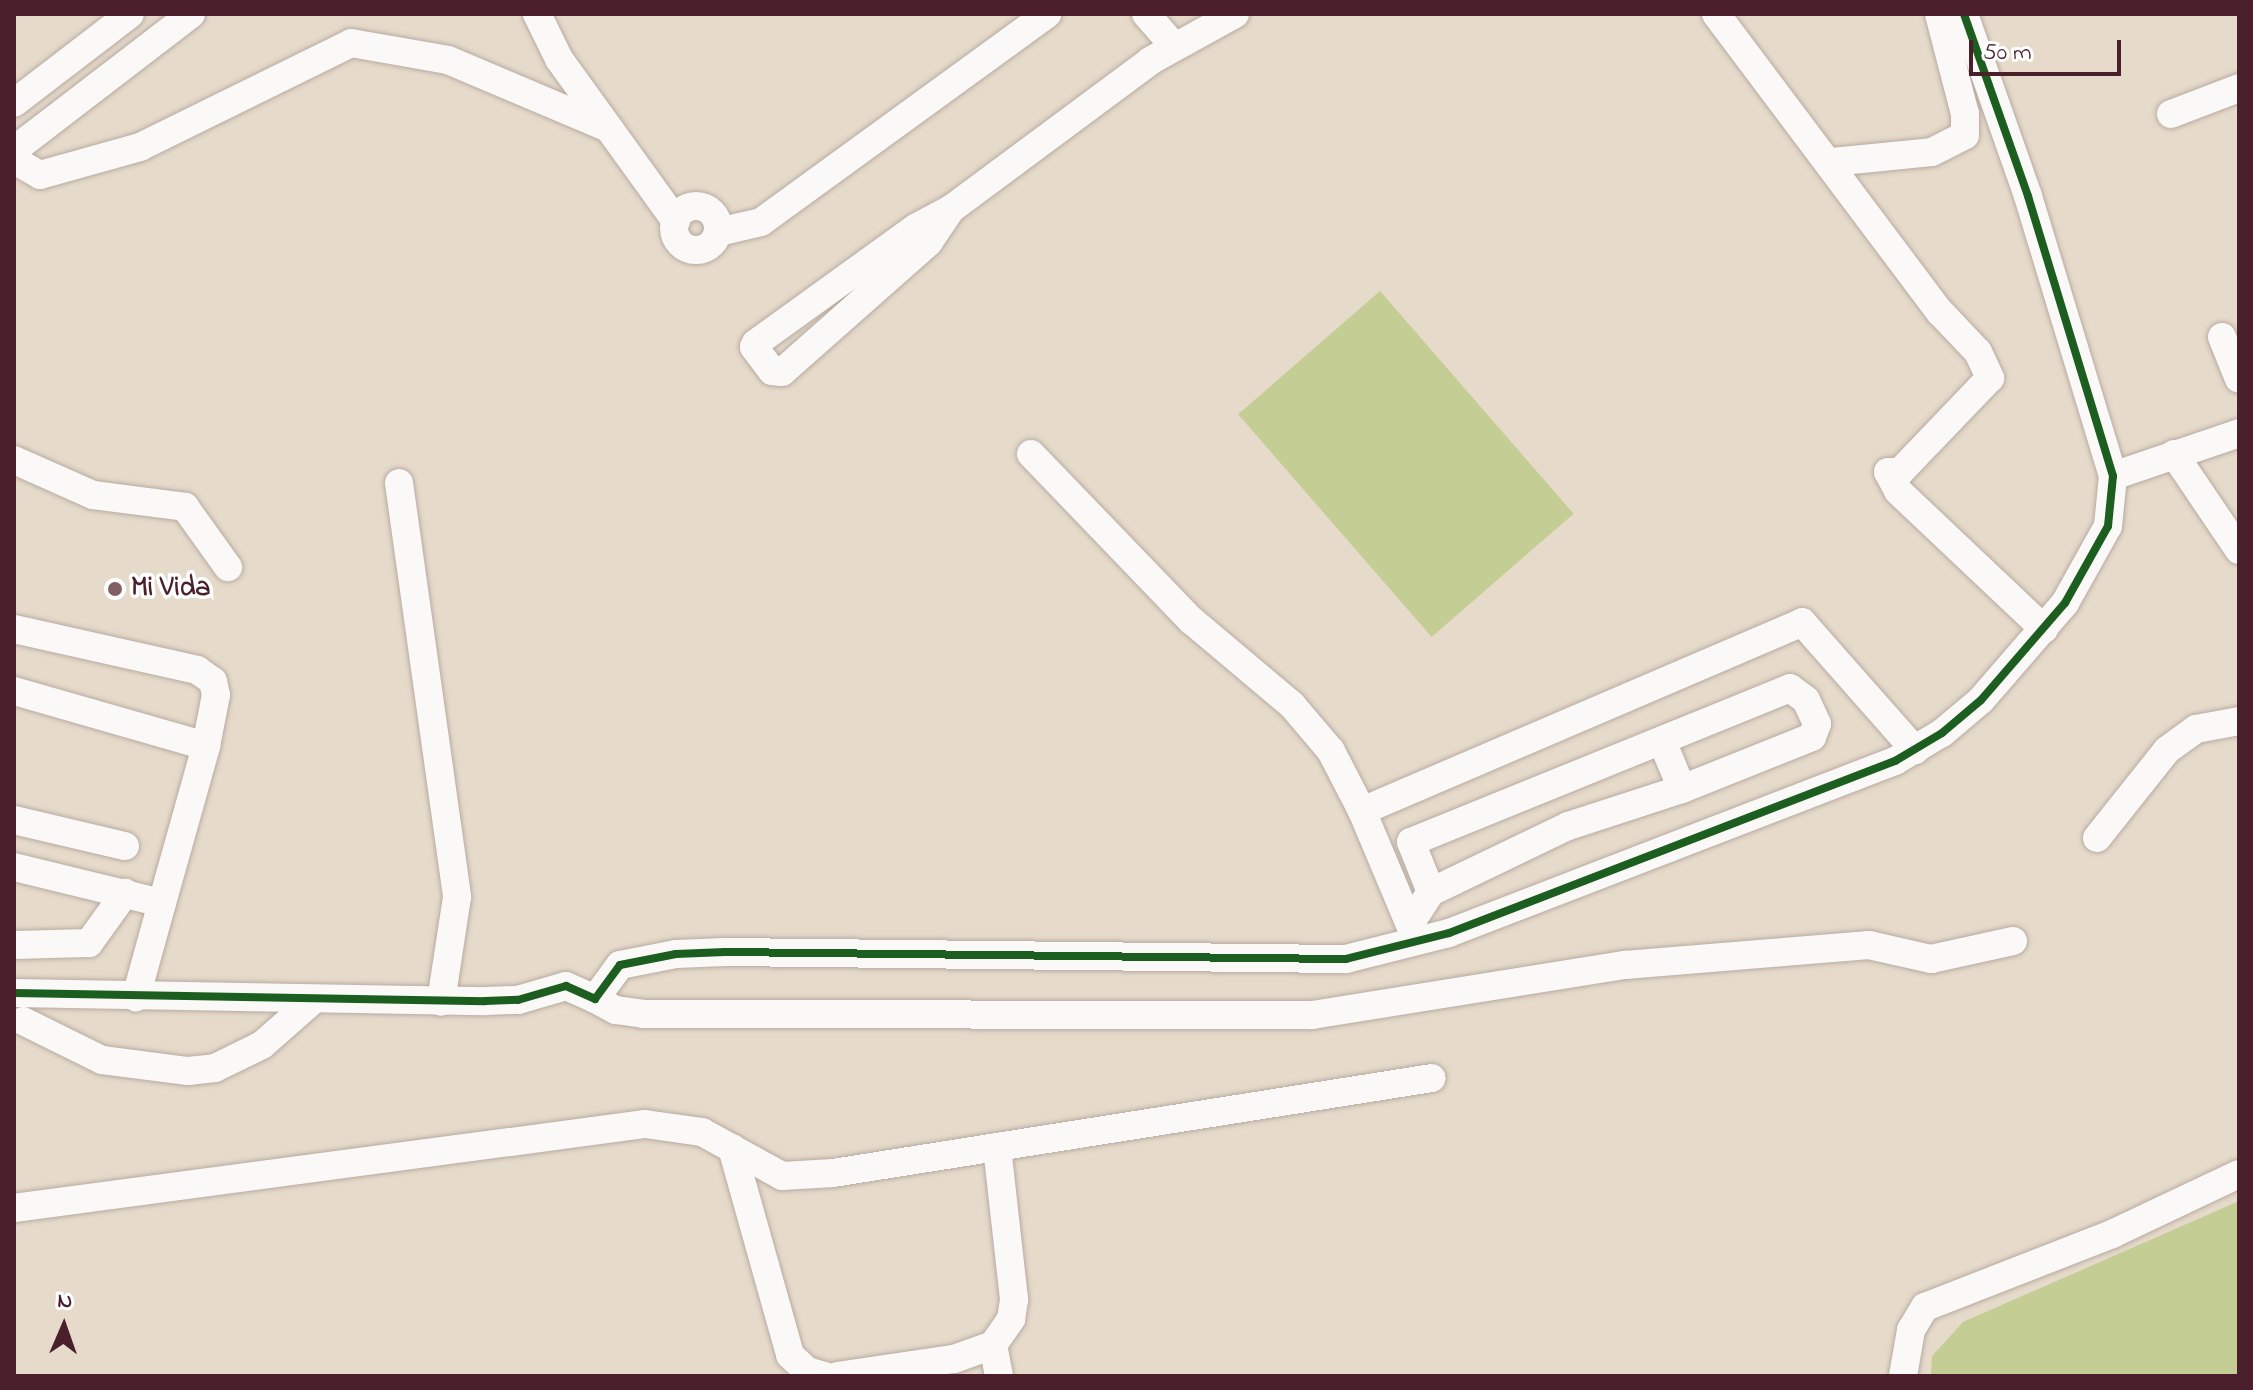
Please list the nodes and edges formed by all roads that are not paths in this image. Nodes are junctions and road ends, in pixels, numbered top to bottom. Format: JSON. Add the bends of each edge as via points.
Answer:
{"nodes":[{"id":1,"x":130,"y":14,"type":"edge"},
{"id":2,"x":191,"y":14,"type":"edge"},
{"id":3,"x":537,"y":14,"type":"edge"},
{"id":4,"x":1047,"y":14,"type":"edge"},
{"id":5,"x":1146,"y":14,"type":"edge"},
{"id":6,"x":1235,"y":14,"type":"edge"},
{"id":7,"x":1716,"y":14,"type":"edge"},
{"id":8,"x":1939,"y":14,"type":"edge"},
{"id":9,"x":1964,"y":14,"type":"edge"},
{"id":10,"x":1174,"y":46,"type":"junction"},
{"id":11,"x":2239,"y":88,"type":"edge"},
{"id":12,"x":14,"y":103,"type":"edge"},
{"id":13,"x":2171,"y":114,"type":"dead end"},
{"id":14,"x":608,"y":128,"type":"junction"},
{"id":15,"x":14,"y":150,"type":"edge"},
{"id":16,"x":14,"y":160,"type":"edge"},
{"id":17,"x":1832,"y":162,"type":"junction"},
{"id":18,"x":951,"y":209,"type":"junction"},
{"id":19,"x":2222,"y":337,"type":"dead end"},
{"id":20,"x":2239,"y":379,"type":"edge"},
{"id":21,"x":2237,"y":437,"type":"edge"},
{"id":22,"x":1031,"y":454,"type":"dead end"},
{"id":23,"x":2174,"y":454,"type":"junction"},
{"id":24,"x":14,"y":460,"type":"edge"},
{"id":25,"x":2113,"y":476,"type":"junction"},
{"id":26,"x":399,"y":483,"type":"dead end"},
{"id":27,"x":2239,"y":550,"type":"edge"},
{"id":28,"x":228,"y":567,"type":"dead end"},
{"id":29,"x":14,"y":629,"type":"edge"},
{"id":30,"x":2044,"y":629,"type":"junction"},
{"id":31,"x":14,"y":691,"type":"edge"},
{"id":32,"x":2239,"y":721,"type":"edge"},
{"id":33,"x":1662,"y":741,"type":"junction"},
{"id":34,"x":206,"y":746,"type":"junction"},
{"id":35,"x":1915,"y":750,"type":"junction"},
{"id":36,"x":1550,"y":783,"type":"junction"},
{"id":37,"x":1682,"y":789,"type":"junction"},
{"id":38,"x":1362,"y":811,"type":"junction"},
{"id":39,"x":14,"y":820,"type":"edge"},
{"id":40,"x":1568,"y":826,"type":"junction"},
{"id":41,"x":2097,"y":838,"type":"dead end"},
{"id":42,"x":125,"y":846,"type":"dead end"},
{"id":43,"x":14,"y":867,"type":"edge"},
{"id":44,"x":1431,"y":892,"type":"junction"},
{"id":45,"x":125,"y":893,"type":"junction"},
{"id":46,"x":162,"y":903,"type":"junction"},
{"id":47,"x":1413,"y":933,"type":"junction"},
{"id":48,"x":2013,"y":941,"type":"dead end"},
{"id":49,"x":14,"y":945,"type":"edge"},
{"id":50,"x":14,"y":993,"type":"edge"},
{"id":51,"x":136,"y":997,"type":"junction"},
{"id":52,"x":595,"y":999,"type":"junction"},
{"id":53,"x":312,"y":1001,"type":"junction"},
{"id":54,"x":441,"y":1002,"type":"junction"},
{"id":55,"x":23,"y":1021,"type":"dead end"},
{"id":56,"x":1432,"y":1078,"type":"dead end"},
{"id":57,"x":997,"y":1147,"type":"junction"},
{"id":58,"x":732,"y":1148,"type":"junction"},
{"id":59,"x":2239,"y":1174,"type":"edge"},
{"id":60,"x":14,"y":1208,"type":"edge"},
{"id":61,"x":993,"y":1345,"type":"junction"},
{"id":62,"x":824,"y":1376,"type":"edge"},
{"id":63,"x":837,"y":1376,"type":"edge"},
{"id":64,"x":999,"y":1376,"type":"edge"},
{"id":65,"x":1903,"y":1376,"type":"edge"}],
"edges":[{"from":1,"to":12,"type":"street"},
{"from":2,"to":15,"type":"street"},
{"from":3,"to":14,"type":"street","via":[[559,59]]},
{"from":4,"to":14,"type":"street","via":[[771,216],[747,228],[718,232],[710,244],[690,248],[679,241],[676,221]]},
{"from":5,"to":10,"type":"street"},
{"from":6,"to":10,"type":"street"},
{"from":7,"to":17,"type":"street"},
{"from":8,"to":17,"type":"street","via":[[1965,114],[1965,135],[1932,152]]},
{"from":9,"to":25,"type":"street","via":[[2028,196]]},
{"from":10,"to":18,"type":"street"},
{"from":11,"to":13,"type":"street"},
{"from":14,"to":16,"type":"street","via":[[448,60],[351,43],[140,147],[40,175]]},
{"from":17,"to":30,"type":"street","via":[[1940,312],[1978,352],[1990,378],[1900,472],[1888,472],[1907,500]]},
{"from":18,"to":18,"type":"street","via":[[929,242],[782,372],[772,371],[756,343],[917,227]]},
{"from":19,"to":20,"type":"street"},
{"from":21,"to":23,"type":"street"},
{"from":22,"to":38,"type":"street","via":[[1191,620],[1292,705],[1331,751]]},
{"from":23,"to":25,"type":"street"},
{"from":23,"to":27,"type":"street"},
{"from":24,"to":28,"type":"street","via":[[93,495],[185,507]]},
{"from":25,"to":30,"type":"street","via":[[2108,526],[2065,603]]},
{"from":26,"to":54,"type":"street","via":[[457,897]]},
{"from":29,"to":34,"type":"street","via":[[197,670],[213,681],[216,695]]},
{"from":30,"to":35,"type":"street","via":[[1981,700]]},
{"from":31,"to":34,"type":"street"},
{"from":32,"to":41,"type":"street","via":[[2196,729],[2167,750]]},
{"from":33,"to":36,"type":"street"},
{"from":33,"to":37,"type":"street"},
{"from":33,"to":37,"type":"street","via":[[1790,688],[1806,700],[1817,724],[1812,737]]},
{"from":34,"to":46,"type":"street"},
{"from":35,"to":38,"type":"street","via":[[1802,622]]},
{"from":35,"to":47,"type":"street"},
{"from":36,"to":40,"type":"street"},
{"from":36,"to":44,"type":"street","via":[[1411,842]]},
{"from":37,"to":40,"type":"street"},
{"from":38,"to":47,"type":"street"},
{"from":39,"to":42,"type":"street"},
{"from":40,"to":44,"type":"street"},
{"from":43,"to":45,"type":"street"},
{"from":44,"to":47,"type":"street"},
{"from":45,"to":46,"type":"street"},
{"from":45,"to":49,"type":"street","via":[[89,943]]},
{"from":46,"to":51,"type":"street"},
{"from":47,"to":52,"type":"street","via":[[1346,959],[1279,962],[676,954],[620,965]]},
{"from":48,"to":52,"type":"street","via":[[1931,959],[1869,945],[1625,965],[1312,1015],[644,1014],[616,1010]]},
{"from":50,"to":51,"type":"street"},
{"from":51,"to":53,"type":"street"},
{"from":52,"to":54,"type":"street","via":[[566,986],[518,1000]]},
{"from":53,"to":54,"type":"street"},
{"from":53,"to":55,"type":"street","via":[[262,1045],[215,1068],[188,1071],[102,1060]]},
{"from":56,"to":57,"type":"street"},
{"from":57,"to":58,"type":"street","via":[[782,1176]]},
{"from":57,"to":61,"type":"street","via":[[1014,1299],[1011,1319]]},
{"from":58,"to":60,"type":"street","via":[[682,1127],[625,1125]]},
{"from":58,"to":62,"type":"street","via":[[790,1355],[807,1371]]},
{"from":59,"to":65,"type":"street","via":[[2112,1234],[1925,1307],[1911,1330]]},
{"from":61,"to":63,"type":"street","via":[[954,1359]]},
{"from":61,"to":64,"type":"street"}]}
